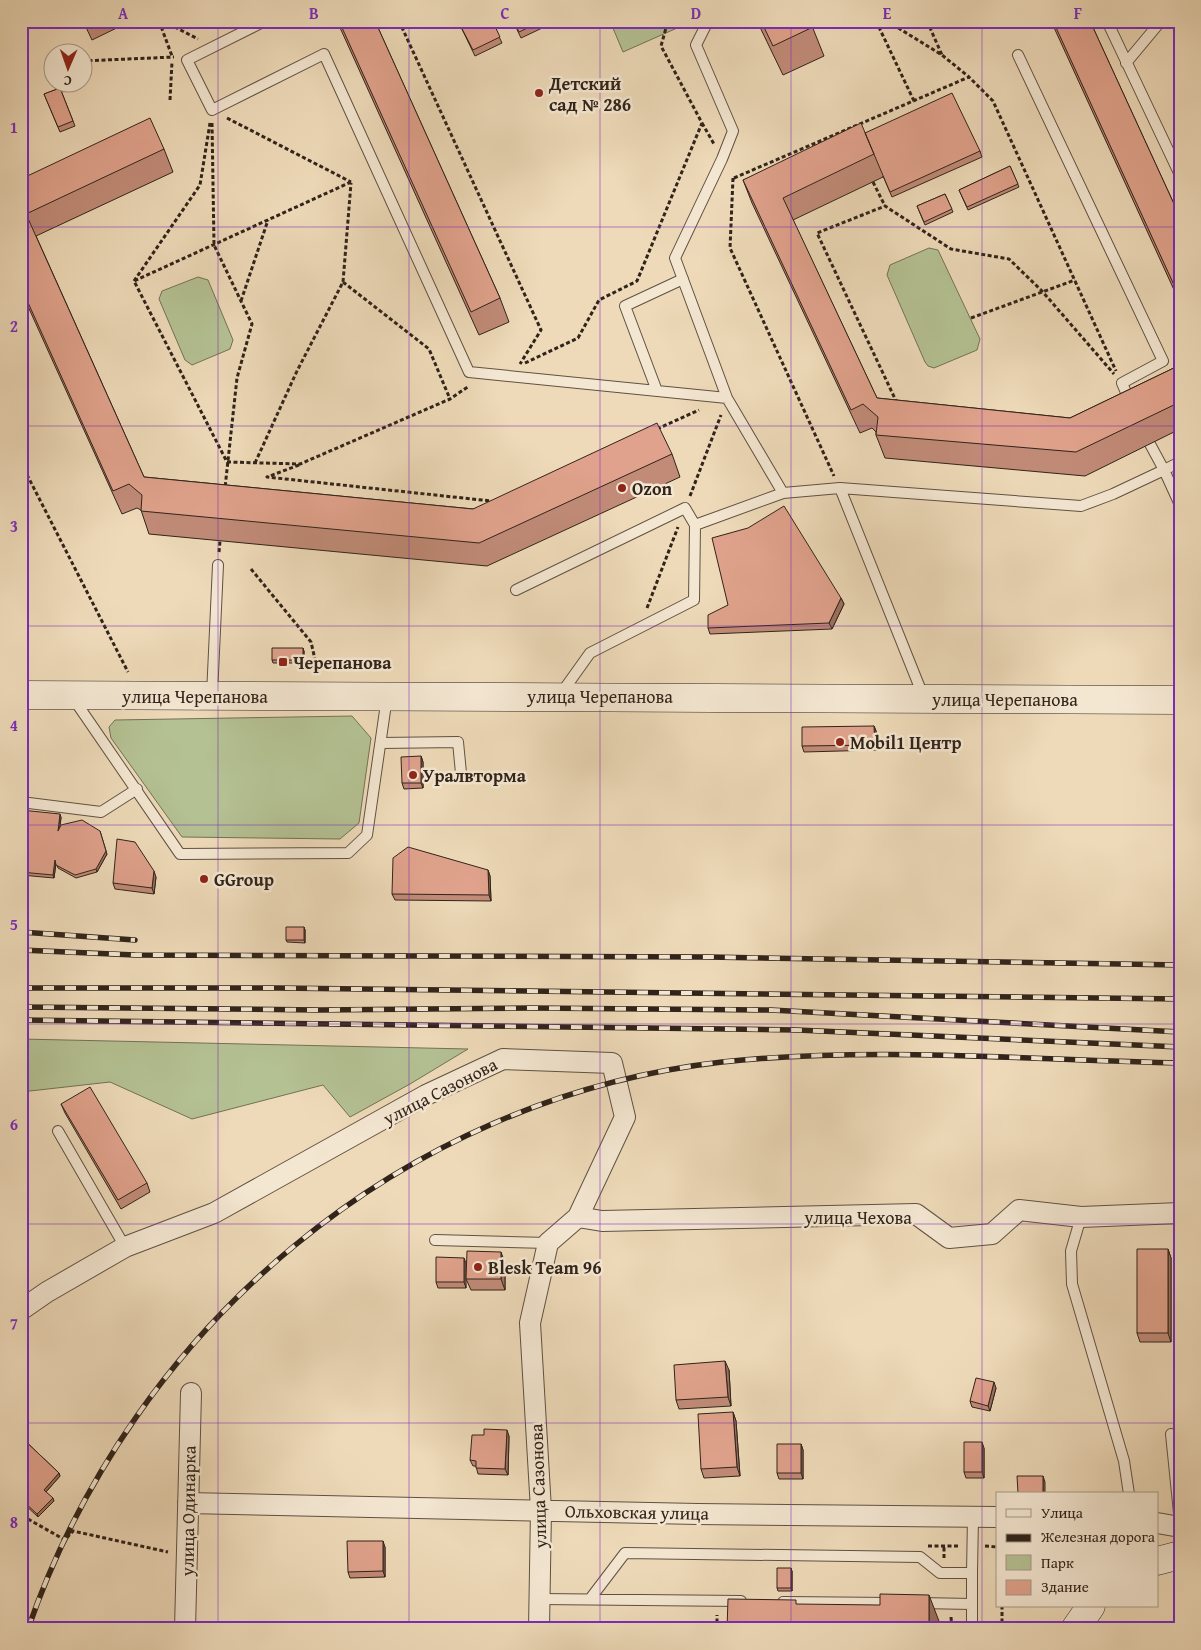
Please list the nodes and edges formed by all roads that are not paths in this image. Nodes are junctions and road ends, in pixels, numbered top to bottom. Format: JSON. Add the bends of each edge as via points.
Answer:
{"nodes":[{"id":1,"x":265,"y":21,"type":"edge"},
{"id":2,"x":708,"y":21,"type":"edge"},
{"id":3,"x":1107,"y":21,"type":"edge"},
{"id":4,"x":1161,"y":21,"type":"edge"},
{"id":5,"x":1018,"y":55,"type":"dead end"},
{"id":6,"x":1126,"y":63,"type":"junction"},
{"id":7,"x":1180,"y":175,"type":"edge"},
{"id":8,"x":683,"y":279,"type":"junction"},
{"id":9,"x":657,"y":391,"type":"junction"},
{"id":10,"x":728,"y":398,"type":"junction"},
{"id":11,"x":1135,"y":414,"type":"edge"},
{"id":12,"x":1150,"y":444,"type":"edge"},
{"id":13,"x":1180,"y":462,"type":"edge"},
{"id":14,"x":1164,"y":470,"type":"junction"},
{"id":15,"x":840,"y":488,"type":"junction"},
{"id":16,"x":783,"y":493,"type":"junction"},
{"id":17,"x":1180,"y":505,"type":"edge"},
{"id":18,"x":695,"y":525,"type":"junction"},
{"id":19,"x":218,"y":565,"type":"dead end"},
{"id":20,"x":516,"y":590,"type":"dead end"},
{"id":21,"x":21,"y":695,"type":"edge"},
{"id":22,"x":212,"y":696,"type":"junction"},
{"id":23,"x":388,"y":696,"type":"junction"},
{"id":24,"x":558,"y":696,"type":"junction"},
{"id":25,"x":73,"y":697,"type":"junction"},
{"id":26,"x":925,"y":699,"type":"junction"},
{"id":27,"x":1180,"y":700,"type":"edge"},
{"id":28,"x":381,"y":743,"type":"junction"},
{"id":29,"x":461,"y":773,"type":"dead end"},
{"id":30,"x":137,"y":789,"type":"junction"},
{"id":31,"x":21,"y":802,"type":"edge"},
{"id":32,"x":58,"y":1131,"type":"dead end"},
{"id":33,"x":1180,"y":1213,"type":"edge"},
{"id":34,"x":578,"y":1217,"type":"junction"},
{"id":35,"x":1081,"y":1217,"type":"junction"},
{"id":36,"x":435,"y":1240,"type":"dead end"},
{"id":37,"x":548,"y":1243,"type":"junction"},
{"id":38,"x":125,"y":1247,"type":"junction"},
{"id":39,"x":21,"y":1310,"type":"edge"},
{"id":40,"x":191,"y":1393,"type":"dead end"},
{"id":41,"x":1171,"y":1434,"type":"dead end"},
{"id":42,"x":1129,"y":1492,"type":"edge"},
{"id":43,"x":188,"y":1503,"type":"junction"},
{"id":44,"x":541,"y":1510,"type":"junction"},
{"id":45,"x":973,"y":1517,"type":"junction"},
{"id":46,"x":996,"y":1518,"type":"edge"},
{"id":47,"x":1180,"y":1522,"type":"edge"},
{"id":48,"x":1158,"y":1523,"type":"edge"},
{"id":49,"x":1180,"y":1527,"type":"edge"},
{"id":50,"x":1180,"y":1555,"type":"edge"},
{"id":51,"x":1158,"y":1561,"type":"edge"},
{"id":52,"x":972,"y":1573,"type":"junction"},
{"id":53,"x":540,"y":1599,"type":"junction"},
{"id":54,"x":590,"y":1600,"type":"junction"},
{"id":55,"x":747,"y":1601,"type":"edge"},
{"id":56,"x":776,"y":1602,"type":"edge"},
{"id":57,"x":972,"y":1604,"type":"junction"},
{"id":58,"x":1090,"y":1608,"type":"edge"},
{"id":59,"x":185,"y":1629,"type":"edge"},
{"id":60,"x":539,"y":1629,"type":"edge"},
{"id":61,"x":972,"y":1629,"type":"edge"},
{"id":62,"x":1076,"y":1629,"type":"edge"}],
"edges":[{"from":1,"to":9,"type":"lane","via":[[187,60],[212,110],[324,54],[469,372]]},
{"from":2,"to":8,"type":"lane","via":[[696,45],[732,131],[675,258]]},
{"from":3,"to":6,"type":"lane"},
{"from":4,"to":6,"type":"lane"},
{"from":5,"to":11,"type":"lane","via":[[1163,361],[1122,383]]},
{"from":6,"to":7,"type":"lane"},
{"from":8,"to":9,"type":"lane","via":[[625,306]]},
{"from":8,"to":10,"type":"lane"},
{"from":9,"to":10,"type":"lane"},
{"from":10,"to":16,"type":"lane"},
{"from":12,"to":14,"type":"lane"},
{"from":13,"to":14,"type":"lane"},
{"from":14,"to":15,"type":"lane","via":[[1081,506]]},
{"from":14,"to":17,"type":"lane"},
{"from":15,"to":16,"type":"lane"},
{"from":15,"to":26,"type":"lane"},
{"from":16,"to":18,"type":"lane"},
{"from":18,"to":20,"type":"lane","via":[[685,508]]},
{"from":18,"to":24,"type":"lane","via":[[694,600],[590,653]]},
{"from":19,"to":22,"type":"lane"},
{"from":21,"to":25,"type":"main road","name":"улица Черепанова"},
{"from":22,"to":23,"type":"main road","name":"улица Черепанова"},
{"from":22,"to":25,"type":"main road","name":"улица Черепанова"},
{"from":23,"to":24,"type":"main road","name":"улица Черепанова"},
{"from":23,"to":28,"type":"lane"},
{"from":24,"to":26,"type":"main road","name":"улица Черепанова"},
{"from":25,"to":30,"type":"lane"},
{"from":26,"to":27,"type":"main road","name":"улица Черепанова"},
{"from":28,"to":29,"type":"lane","via":[[458,742]]},
{"from":28,"to":30,"type":"lane","via":[[367,835],[348,853],[180,854]]},
{"from":30,"to":31,"type":"lane","via":[[101,812]]},
{"from":32,"to":38,"type":"lane"},
{"from":33,"to":35,"type":"street","name":"улица Чехова"},
{"from":34,"to":35,"type":"street","name":"улица Чехова","via":[[602,1221],[916,1214],[949,1238],[992,1234],[1020,1210]]},
{"from":34,"to":37,"type":"street","name":"улица Сазонова"},
{"from":34,"to":38,"type":"street","name":"улица Сазонова","via":[[625,1117],[612,1063],[503,1059],[426,1095],[214,1213]]},
{"from":35,"to":42,"type":"lane","via":[[1071,1251],[1072,1284],[1124,1461]]},
{"from":36,"to":37,"type":"lane"},
{"from":37,"to":44,"type":"street","name":"улица Сазонова","via":[[530,1323]]},
{"from":38,"to":39,"type":"street","name":"улица Сазонова"},
{"from":40,"to":43,"type":"street","name":"улица Одинарка"},
{"from":41,"to":47,"type":"lane"},
{"from":43,"to":44,"type":"street","name":"Ольховская улица"},
{"from":43,"to":59,"type":"street","name":"улица Одинарка"},
{"from":44,"to":45,"type":"street","name":"Ольховская улица"},
{"from":44,"to":53,"type":"street","name":"улица Сазонова"},
{"from":45,"to":46,"type":"street","name":"Ольховская улица"},
{"from":45,"to":52,"type":"lane"},
{"from":48,"to":49,"type":"street"},
{"from":50,"to":51,"type":"main road"},
{"from":52,"to":54,"type":"lane","via":[[940,1573],[920,1557],[625,1554]]},
{"from":52,"to":57,"type":"lane"},
{"from":53,"to":54,"type":"lane"},
{"from":53,"to":60,"type":"street","name":"улица Сазонова"},
{"from":54,"to":55,"type":"lane"},
{"from":56,"to":57,"type":"lane"},
{"from":57,"to":61,"type":"lane"},
{"from":58,"to":62,"type":"main road"}]}
